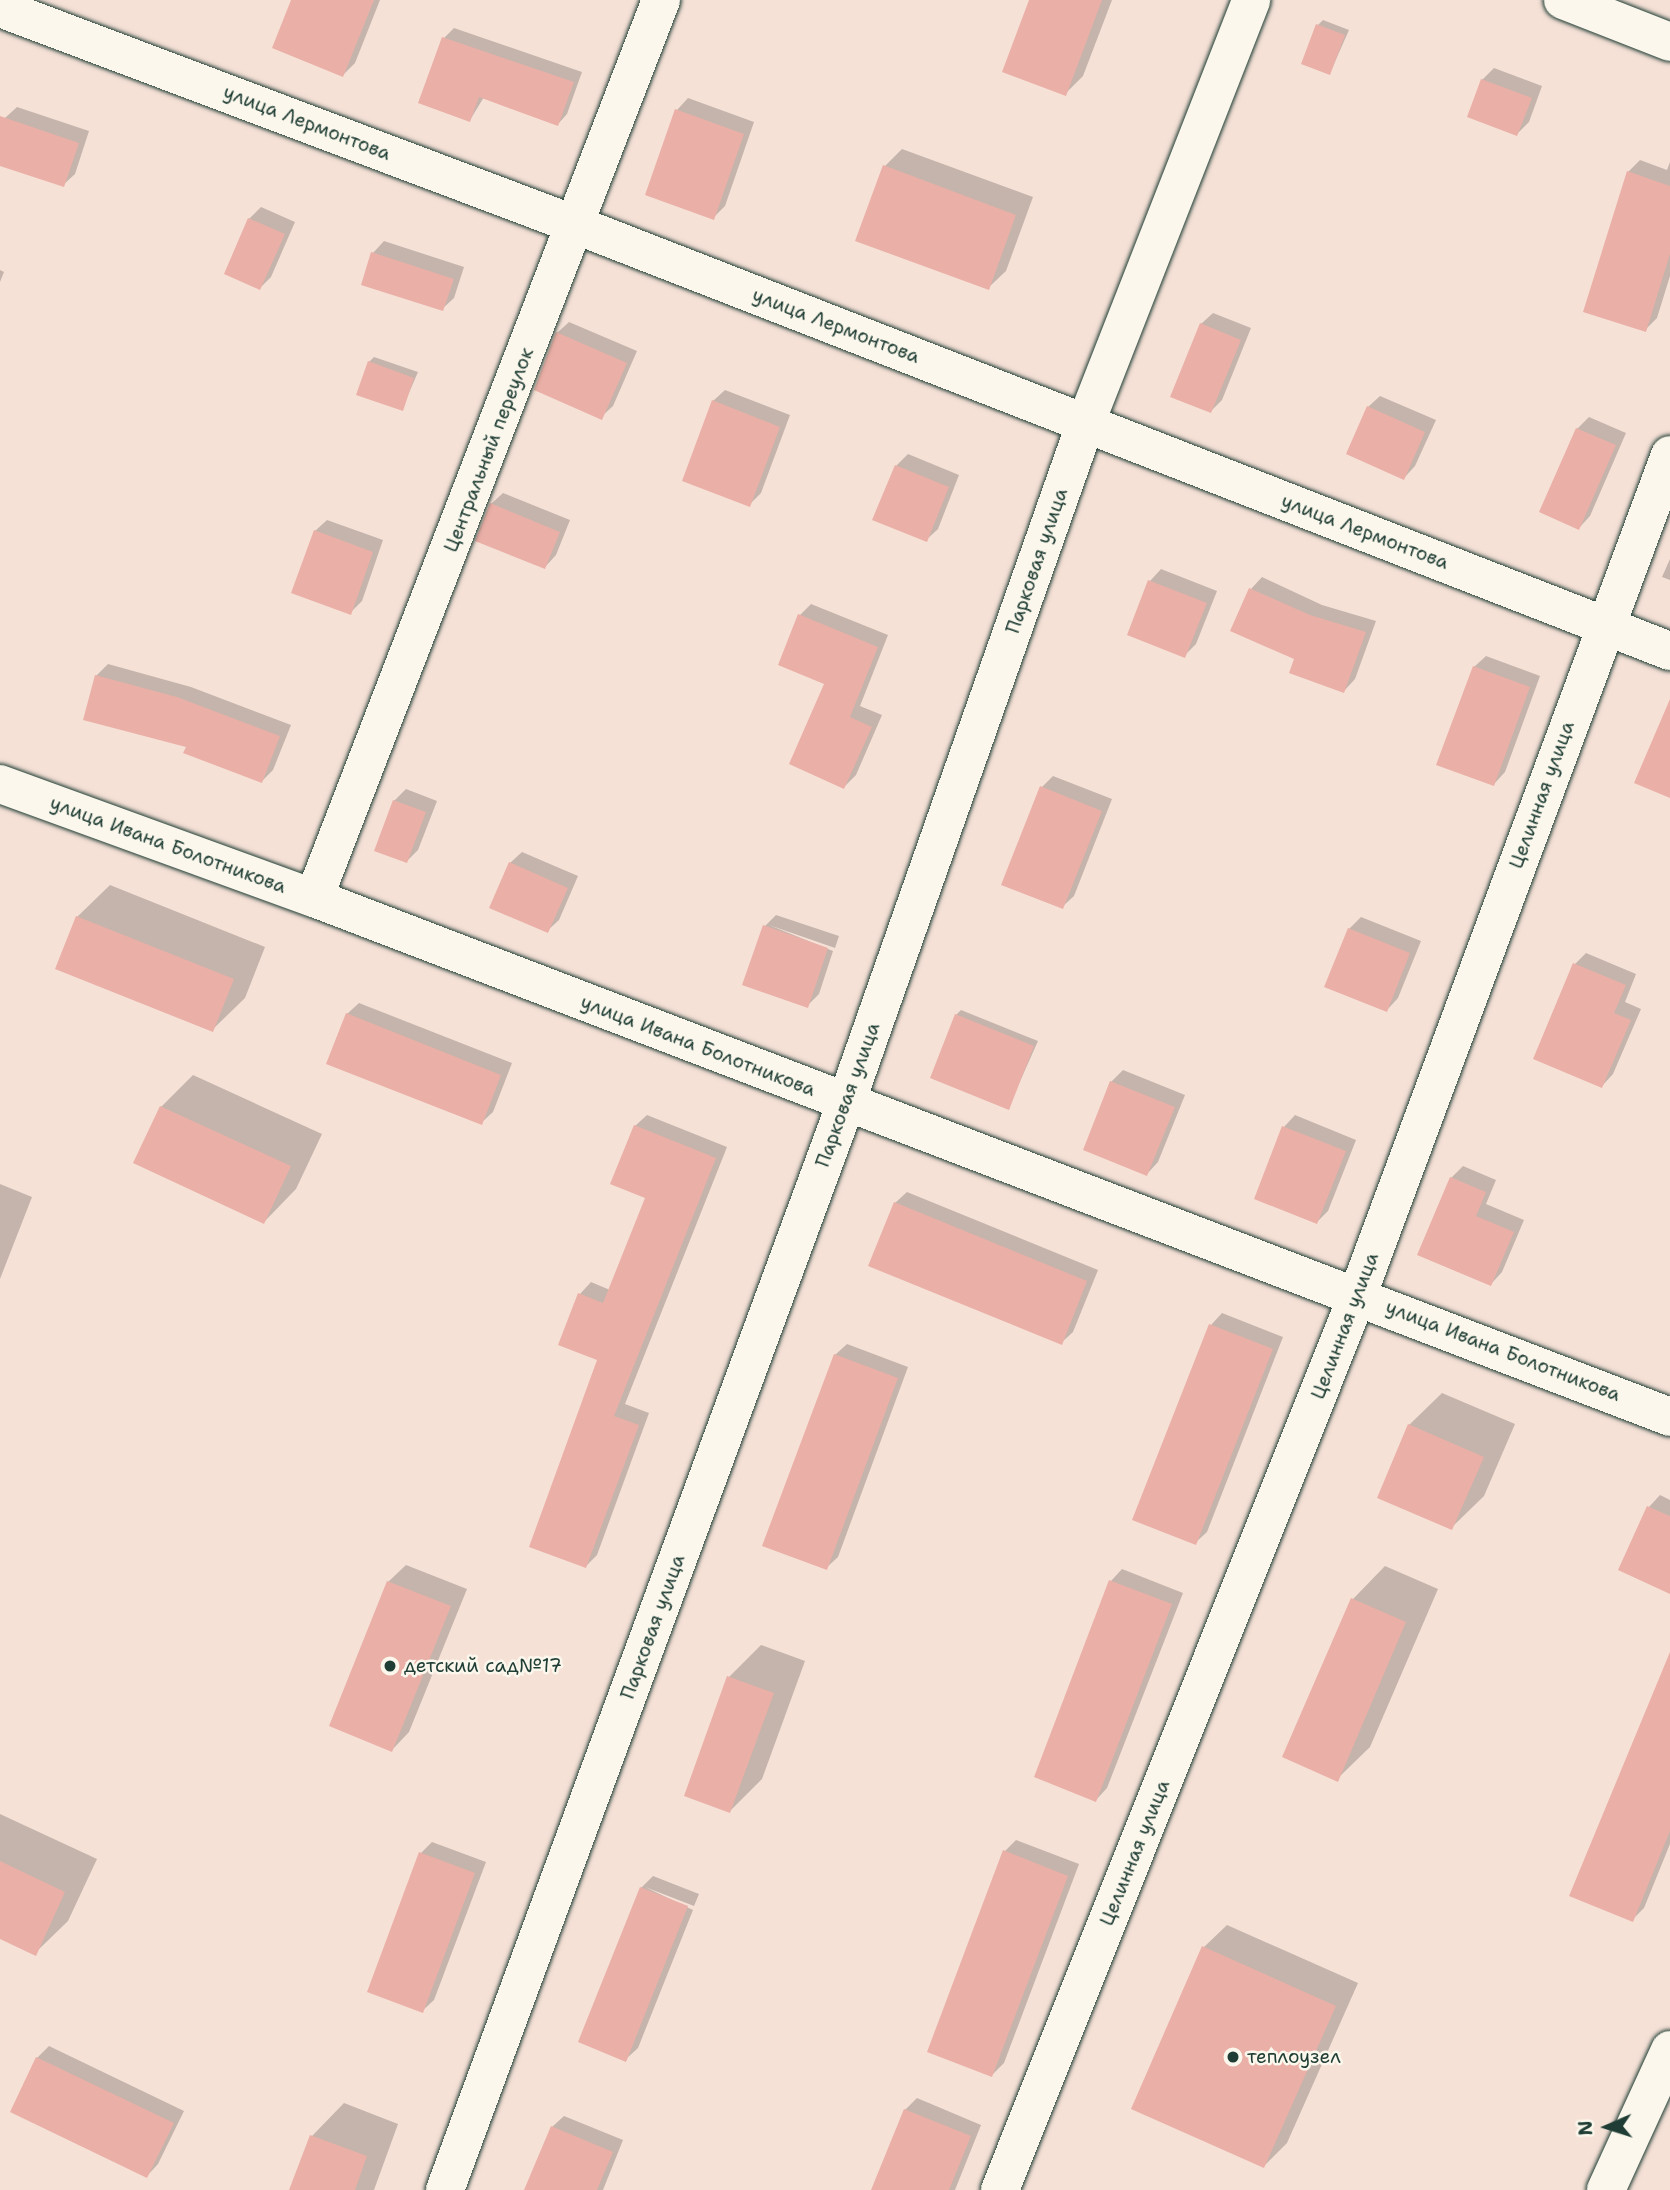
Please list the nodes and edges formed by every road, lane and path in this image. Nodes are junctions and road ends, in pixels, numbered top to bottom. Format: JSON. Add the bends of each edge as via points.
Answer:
{"nodes":[{"id":1,"x":661,"y":0,"type":"edge"},
{"id":2,"x":1251,"y":0,"type":"edge"},
{"id":3,"x":1563,"y":0,"type":"edge"},
{"id":4,"x":0,"y":8,"type":"edge"},
{"id":5,"x":1670,"y":43,"type":"edge"},
{"id":6,"x":576,"y":225,"type":"junction"},
{"id":7,"x":1086,"y":422,"type":"junction"},
{"id":8,"x":1670,"y":455,"type":"edge"},
{"id":9,"x":1605,"y":626,"type":"junction"},
{"id":10,"x":1670,"y":651,"type":"edge"},
{"id":11,"x":0,"y":784,"type":"edge"},
{"id":12,"x":314,"y":898,"type":"junction"},
{"id":13,"x":846,"y":1103,"type":"junction"},
{"id":14,"x":1358,"y":1294,"type":"junction"},
{"id":15,"x":1670,"y":1417,"type":"edge"},
{"id":16,"x":1670,"y":2050,"type":"edge"},
{"id":17,"x":1660,"y":2101,"type":"edge"},
{"id":18,"x":445,"y":2190,"type":"edge"},
{"id":19,"x":1000,"y":2190,"type":"edge"},
{"id":20,"x":1606,"y":2190,"type":"edge"}],
"edges":[{"from":1,"to":6,"type":"street","name":"Центральный переулок"},
{"from":2,"to":7,"type":"street","name":"Парковая улица"},
{"from":3,"to":5,"type":"street"},
{"from":4,"to":6,"type":"street","name":"улица Лермонтова"},
{"from":6,"to":7,"type":"street","name":"улица Лермонтова"},
{"from":6,"to":12,"type":"street","name":"Центральный переулок"},
{"from":7,"to":9,"type":"street","name":"улица Лермонтова"},
{"from":7,"to":13,"type":"street","name":"Парковая улица"},
{"from":8,"to":9,"type":"street","name":"Целинная улица"},
{"from":9,"to":10,"type":"street","name":"улица Лермонтова"},
{"from":9,"to":14,"type":"street","name":"Целинная улица"},
{"from":11,"to":12,"type":"street","name":"улица Ивана Болотникова"},
{"from":12,"to":13,"type":"street","name":"улица Ивана Болотникова"},
{"from":13,"to":14,"type":"street","name":"улица Ивана Болотникова"},
{"from":13,"to":18,"type":"street","name":"Парковая улица"},
{"from":14,"to":15,"type":"street","name":"улица Ивана Болотникова"},
{"from":14,"to":19,"type":"street","name":"Целинная улица"},
{"from":16,"to":17,"type":"street"},
{"from":17,"to":20,"type":"street"}]}
